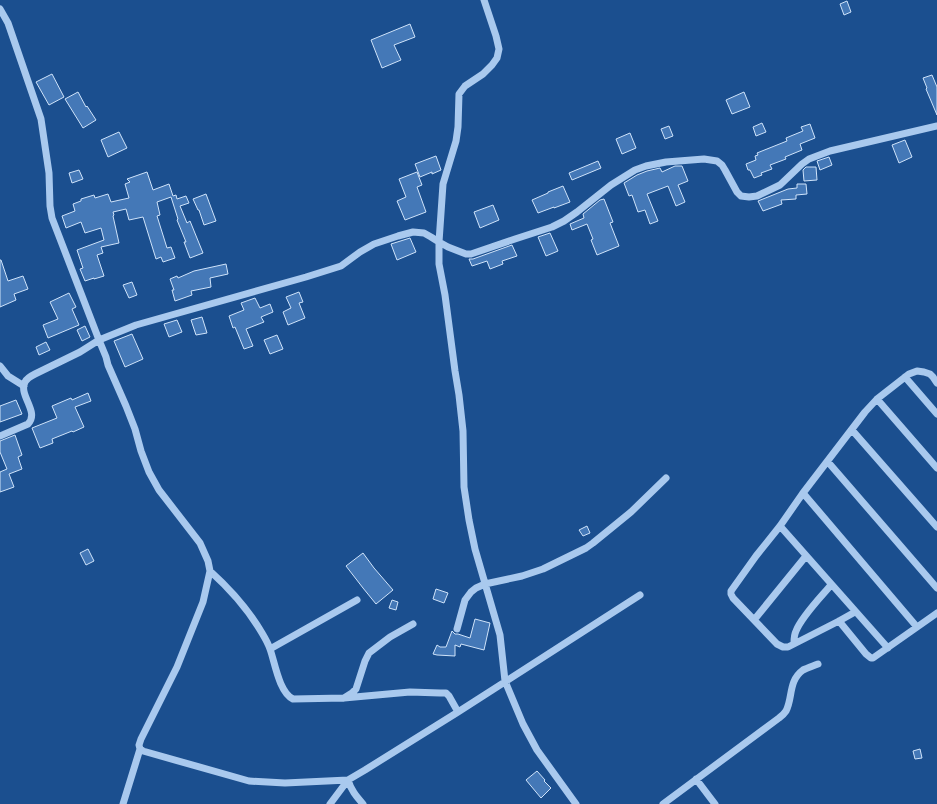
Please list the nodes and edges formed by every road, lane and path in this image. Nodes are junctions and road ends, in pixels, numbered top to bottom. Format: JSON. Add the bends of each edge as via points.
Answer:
{"nodes":[{"id":1,"x":484,"y":0,"type":"edge"},
{"id":2,"x":0,"y":9,"type":"edge"},
{"id":3,"x":937,"y":126,"type":"edge"},
{"id":4,"x":439,"y":242,"type":"junction"},
{"id":5,"x":99,"y":340,"type":"junction"},
{"id":6,"x":0,"y":366,"type":"edge"},
{"id":7,"x":905,"y":378,"type":"junction"},
{"id":8,"x":937,"y":383,"type":"edge"},
{"id":9,"x":24,"y":386,"type":"junction"},
{"id":10,"x":877,"y":400,"type":"junction"},
{"id":11,"x":937,"y":401,"type":"edge"},
{"id":12,"x":930,"y":406,"type":"junction"},
{"id":13,"x":937,"y":414,"type":"edge"},
{"id":14,"x":852,"y":430,"type":"junction"},
{"id":15,"x":0,"y":436,"type":"edge"},
{"id":16,"x":828,"y":462,"type":"junction"},
{"id":17,"x":937,"y":468,"type":"edge"},
{"id":18,"x":666,"y":478,"type":"dead end"},
{"id":19,"x":803,"y":493,"type":"junction"},
{"id":20,"x":780,"y":526,"type":"junction"},
{"id":21,"x":937,"y":527,"type":"edge"},
{"id":22,"x":806,"y":556,"type":"junction"},
{"id":23,"x":210,"y":571,"type":"junction"},
{"id":24,"x":485,"y":584,"type":"junction"},
{"id":25,"x":831,"y":585,"type":"junction"},
{"id":26,"x":937,"y":588,"type":"edge"},
{"id":27,"x":640,"y":595,"type":"dead end"},
{"id":28,"x":357,"y":600,"type":"dead end"},
{"id":29,"x":855,"y":612,"type":"junction"},
{"id":30,"x":937,"y":613,"type":"edge"},
{"id":31,"x":754,"y":620,"type":"junction"},
{"id":32,"x":839,"y":622,"type":"junction"},
{"id":33,"x":413,"y":624,"type":"dead end"},
{"id":34,"x":917,"y":627,"type":"junction"},
{"id":35,"x":458,"y":629,"type":"dead end"},
{"id":36,"x":794,"y":643,"type":"junction"},
{"id":37,"x":888,"y":648,"type":"junction"},
{"id":38,"x":270,"y":649,"type":"junction"},
{"id":39,"x":818,"y":664,"type":"dead end"},
{"id":40,"x":505,"y":681,"type":"junction"},
{"id":41,"x":344,"y":698,"type":"junction"},
{"id":42,"x":458,"y":712,"type":"junction"},
{"id":43,"x":140,"y":749,"type":"junction"},
{"id":44,"x":696,"y":779,"type":"junction"},
{"id":45,"x":348,"y":780,"type":"junction"},
{"id":46,"x":124,"y":804,"type":"edge"},
{"id":47,"x":330,"y":804,"type":"edge"},
{"id":48,"x":363,"y":804,"type":"edge"},
{"id":49,"x":576,"y":804,"type":"edge"},
{"id":50,"x":663,"y":804,"type":"edge"},
{"id":51,"x":715,"y":804,"type":"edge"}],
"edges":[{"from":1,"to":4,"type":"street","via":[[499,49],[492,66],[465,86],[459,94],[456,141],[443,184]]},
{"from":2,"to":5,"type":"street","via":[[8,23],[41,119],[52,218]]},
{"from":3,"to":4,"type":"street","via":[[830,151],[809,159],[780,185],[757,196],[741,196],[722,165],[717,162],[704,159],[656,164],[635,170],[552,227],[471,254]]},
{"from":4,"to":5,"type":"street","via":[[424,234],[413,232],[398,236],[374,244],[341,266],[136,325]]},
{"from":4,"to":24,"type":"street","via":[[463,431],[465,493],[475,549]]},
{"from":5,"to":9,"type":"street","via":[[28,378]]},
{"from":5,"to":23,"type":"street","via":[[150,472],[159,490],[200,543]]},
{"from":6,"to":9,"type":"street","via":[[8,376]]},
{"from":7,"to":8,"type":"street","via":[[917,371],[924,372]]},
{"from":7,"to":10,"type":"street"},
{"from":7,"to":12,"type":"street"},
{"from":9,"to":15,"type":"street","via":[[32,417],[28,424]]},
{"from":10,"to":14,"type":"street"},
{"from":10,"to":17,"type":"street"},
{"from":11,"to":12,"type":"street"},
{"from":12,"to":13,"type":"street"},
{"from":14,"to":16,"type":"street"},
{"from":14,"to":21,"type":"street"},
{"from":16,"to":19,"type":"street"},
{"from":16,"to":26,"type":"street"},
{"from":18,"to":24,"type":"street","via":[[631,512],[586,548],[522,576]]},
{"from":19,"to":20,"type":"street"},
{"from":19,"to":34,"type":"street"},
{"from":20,"to":22,"type":"street"},
{"from":20,"to":31,"type":"street","via":[[731,592],[733,598]]},
{"from":22,"to":25,"type":"street"},
{"from":22,"to":31,"type":"street"},
{"from":23,"to":38,"type":"street","via":[[249,613]]},
{"from":23,"to":43,"type":"street","via":[[203,602],[177,667],[139,745]]},
{"from":24,"to":35,"type":"street","via":[[473,590],[465,600]]},
{"from":24,"to":40,"type":"street","via":[[500,635]]},
{"from":25,"to":29,"type":"street"},
{"from":25,"to":36,"type":"street","via":[[798,626]]},
{"from":27,"to":40,"type":"street"},
{"from":28,"to":38,"type":"street"},
{"from":29,"to":32,"type":"street"},
{"from":29,"to":37,"type":"street"},
{"from":30,"to":34,"type":"street"},
{"from":31,"to":36,"type":"street","via":[[781,647]]},
{"from":32,"to":36,"type":"street"},
{"from":32,"to":37,"type":"street","via":[[872,658]]},
{"from":33,"to":41,"type":"street","via":[[369,653],[356,688]]},
{"from":34,"to":37,"type":"street"},
{"from":38,"to":41,"type":"street","via":[[282,685],[293,699]]},
{"from":39,"to":44,"type":"street","via":[[799,674],[792,687],[787,709],[779,718]]},
{"from":40,"to":42,"type":"street"},
{"from":40,"to":49,"type":"street","via":[[537,750]]},
{"from":41,"to":42,"type":"street","via":[[410,692],[446,693]]},
{"from":42,"to":45,"type":"street"},
{"from":43,"to":45,"type":"street","via":[[249,781],[285,783]]},
{"from":43,"to":46,"type":"street"},
{"from":44,"to":50,"type":"street"},
{"from":44,"to":51,"type":"street"},
{"from":45,"to":47,"type":"street"},
{"from":45,"to":48,"type":"street","via":[[350,788]]}]}
